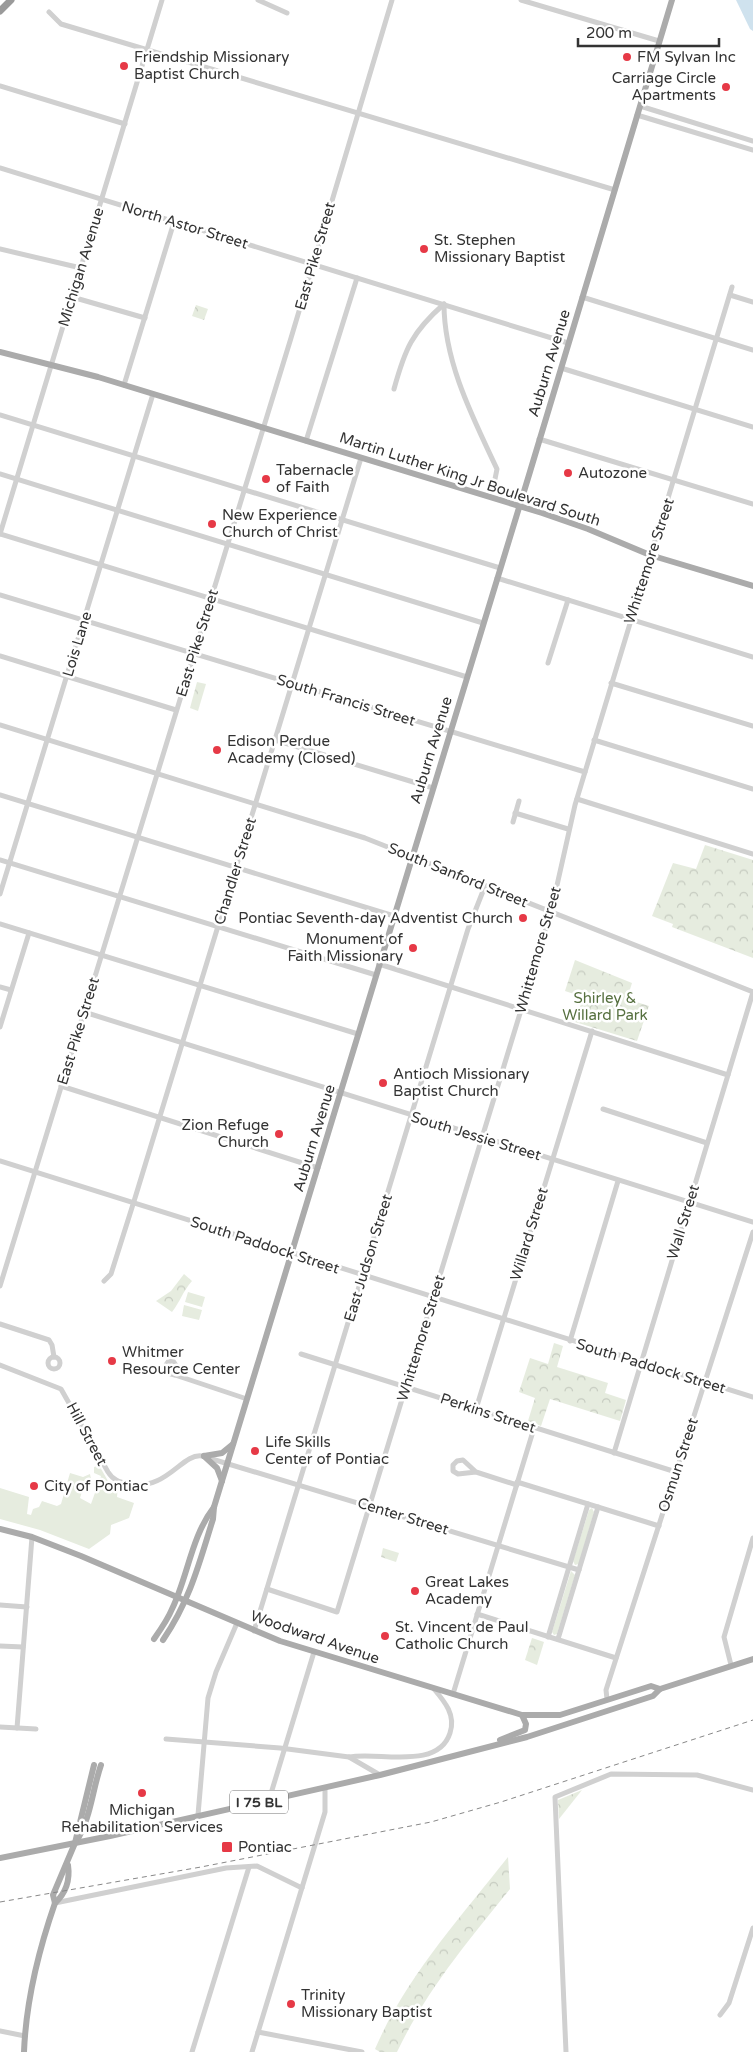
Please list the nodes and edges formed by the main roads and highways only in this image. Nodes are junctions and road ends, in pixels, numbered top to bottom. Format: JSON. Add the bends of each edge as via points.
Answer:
{"nodes":[{"id":1,"x":11,"y":0,"type":"edge"},
{"id":2,"x":672,"y":0,"type":"edge"},
{"id":3,"x":0,"y":10,"type":"edge"},
{"id":4,"x":0,"y":352,"type":"edge"},
{"id":5,"x":520,"y":506,"type":"junction"},
{"id":6,"x":753,"y":586,"type":"edge"},
{"id":7,"x":234,"y":1443,"type":"junction"},
{"id":8,"x":222,"y":1482,"type":"junction"},
{"id":9,"x":214,"y":1508,"type":"junction"},
{"id":10,"x":0,"y":1529,"type":"edge"},
{"id":11,"x":190,"y":1557,"type":"junction"},
{"id":12,"x":193,"y":1584,"type":"junction"},
{"id":13,"x":176,"y":1597,"type":"junction"},
{"id":14,"x":186,"y":1601,"type":"junction"},
{"id":15,"x":154,"y":1639,"type":"dead end"},
{"id":16,"x":162,"y":1640,"type":"dead end"},
{"id":17,"x":753,"y":1659,"type":"edge"},
{"id":18,"x":660,"y":1689,"type":"junction"},
{"id":19,"x":522,"y":1715,"type":"junction"},
{"id":20,"x":478,"y":1749,"type":"junction"},
{"id":21,"x":97,"y":1765,"type":"dead end"},
{"id":22,"x":75,"y":1843,"type":"junction"},
{"id":23,"x":0,"y":1858,"type":"edge"},
{"id":24,"x":24,"y":2052,"type":"edge"}],
"edges":[{"from":1,"to":3,"type":"highway"},
{"from":2,"to":5,"type":"main road","name":"Auburn Avenue"},
{"from":4,"to":5,"type":"main road","name":"Martin Luther King Jr Boulevard South","via":[[124,385]]},
{"from":5,"to":6,"type":"main road","name":"Martin Luther King Jr Boulevard South","via":[[650,555]]},
{"from":5,"to":7,"type":"main road","name":"Auburn Avenue"},
{"from":7,"to":8,"type":"main road","name":"Auburn Avenue"},
{"from":7,"to":8,"type":"main road","via":[[222,1453],[204,1456],[217,1468]]},
{"from":8,"to":9,"type":"main road","name":"Auburn Avenue"},
{"from":9,"to":11,"type":"main road","name":"Auburn Avenue","via":[[207,1516]]},
{"from":9,"to":12,"type":"main road","name":"Auburn Avenue"},
{"from":10,"to":13,"type":"main road","name":"Woodward Avenue","number":"I 75 BL","via":[[81,1556]]},
{"from":11,"to":12,"type":"main road","via":[[186,1579]]},
{"from":11,"to":13,"type":"main road","name":"Auburn Avenue"},
{"from":12,"to":14,"type":"main road","name":"Auburn Avenue"},
{"from":13,"to":14,"type":"main road","name":"Woodward Avenue","number":"I 75 BL"},
{"from":13,"to":15,"type":"main road","name":"Auburn Avenue"},
{"from":14,"to":16,"type":"main road","name":"Auburn Avenue"},
{"from":14,"to":19,"type":"main road","name":"Woodward Avenue","number":"I 75 BL","via":[[254,1631],[314,1652]]},
{"from":17,"to":18,"type":"main road","name":"Woodward Avenue","number":"I 75 BL"},
{"from":18,"to":19,"type":"main road","name":"Woodward Avenue","number":"I 75 BL","via":[[651,1686],[560,1715]]},
{"from":18,"to":20,"type":"main road","name":"Woodward Avenue","number":"I 75 BL","via":[[653,1696]]},
{"from":19,"to":20,"type":"main road","via":[[526,1726],[521,1733]]},
{"from":20,"to":22,"type":"main road","name":"Woodward Avenue","number":"I 75 BL","via":[[325,1788]]},
{"from":21,"to":22,"type":"main road","via":[[86,1823]]},
{"from":22,"to":23,"type":"main road","name":"Woodward Avenue","number":"I 75 BL"},
{"from":22,"to":24,"type":"main road","via":[[53,1895],[55,1903],[34,1974]]}]}
